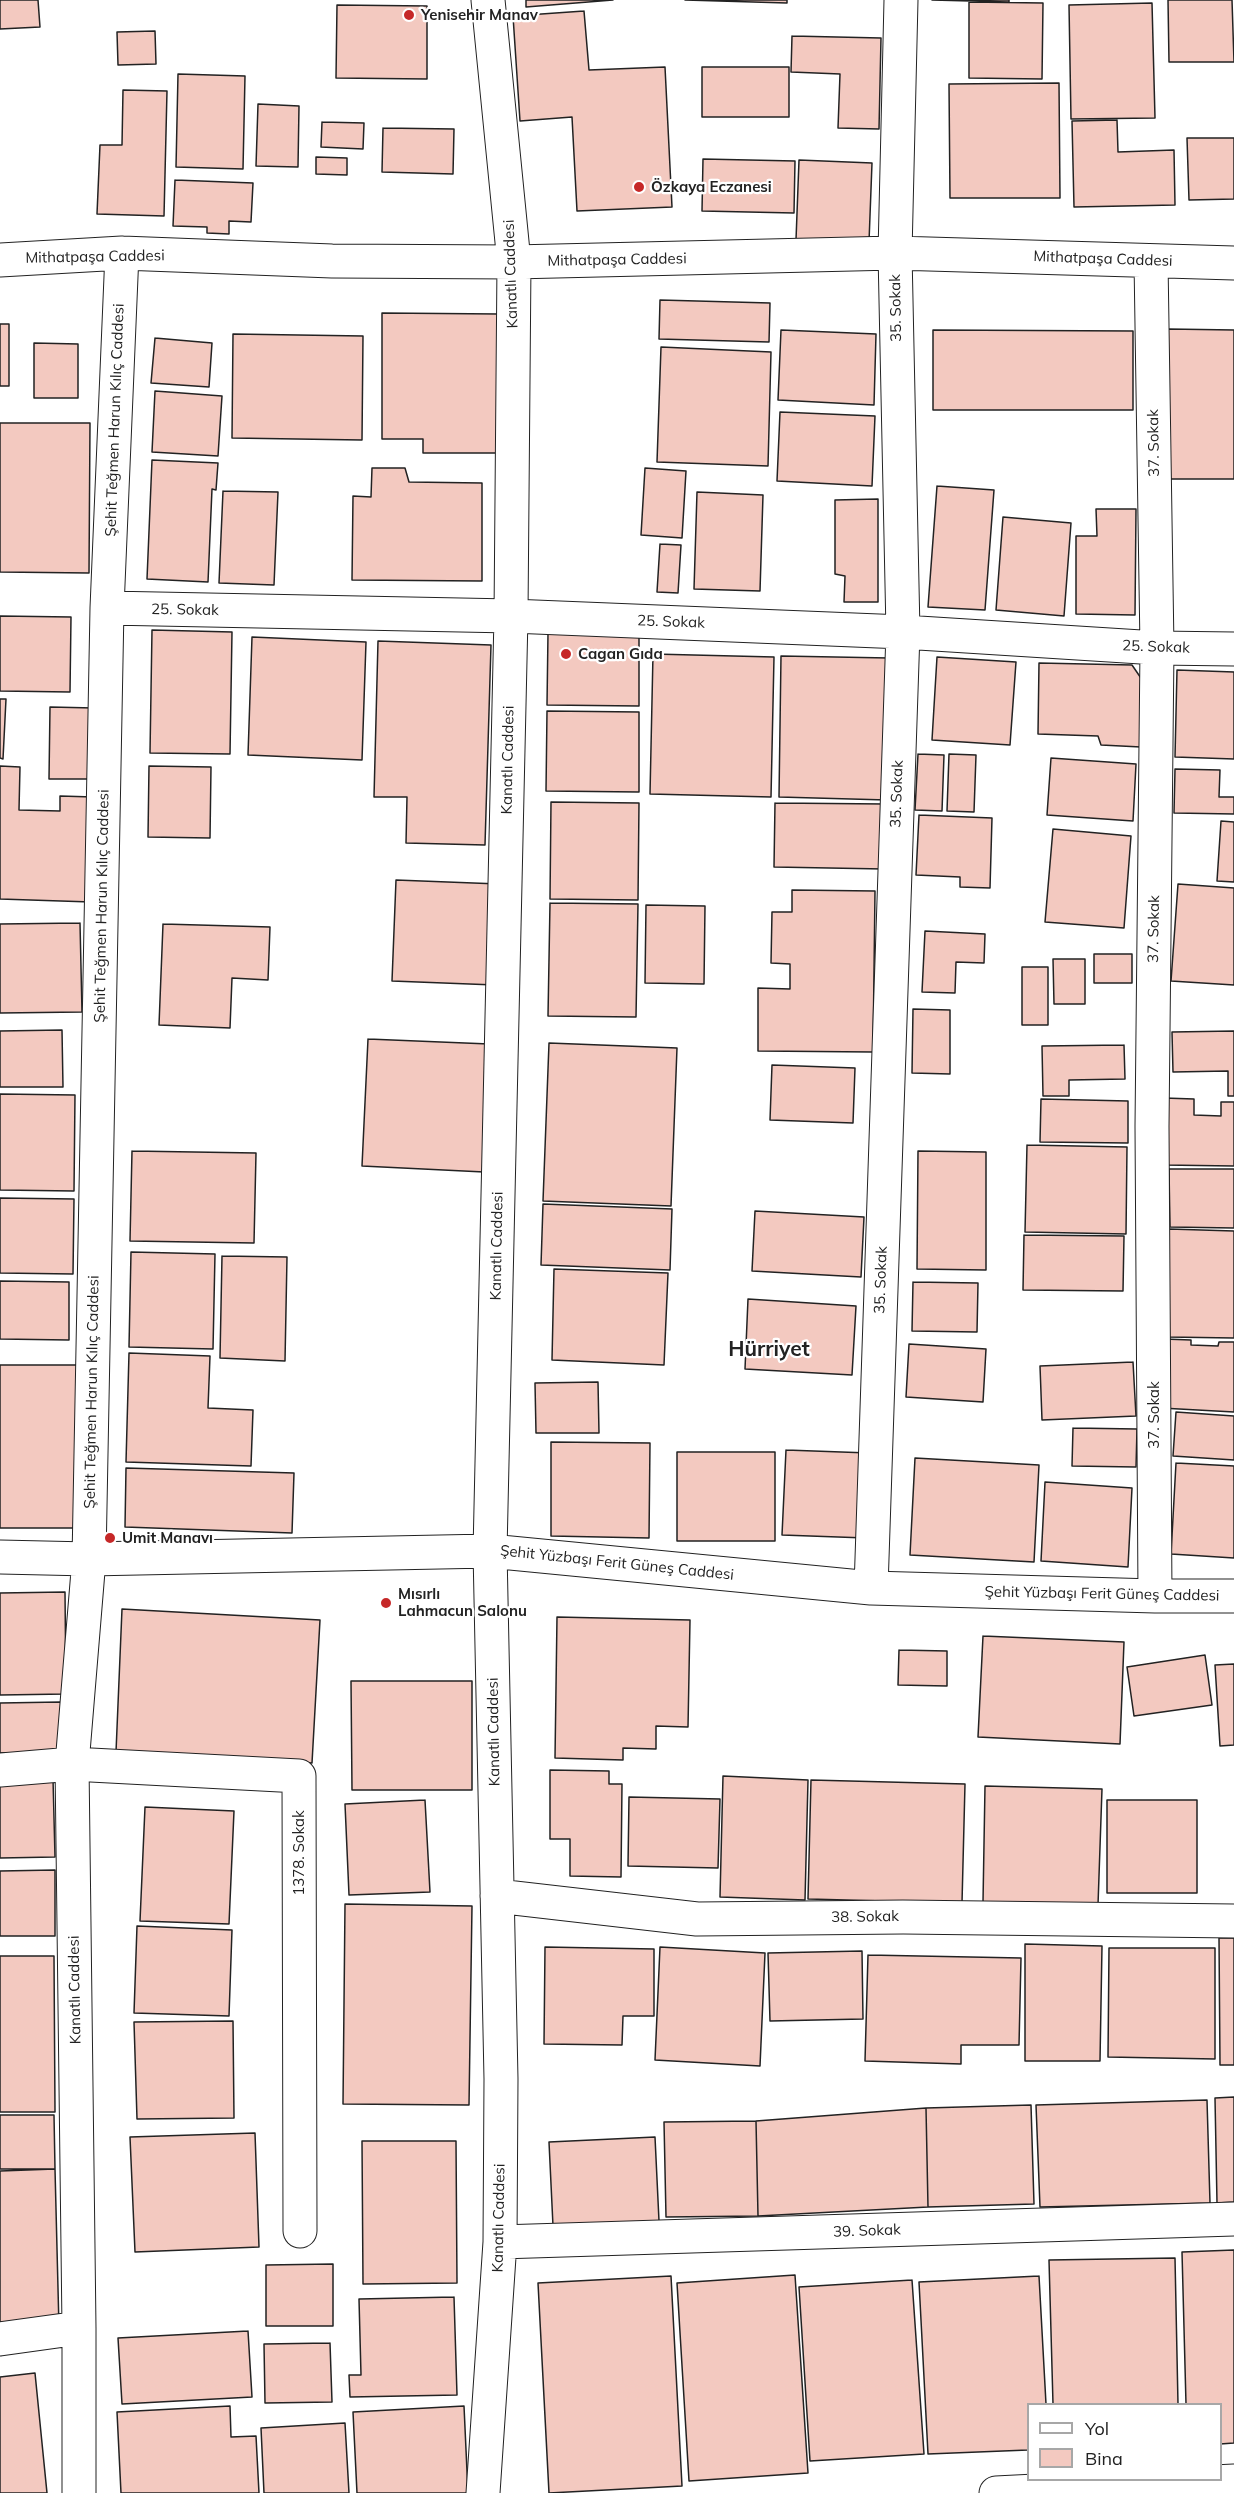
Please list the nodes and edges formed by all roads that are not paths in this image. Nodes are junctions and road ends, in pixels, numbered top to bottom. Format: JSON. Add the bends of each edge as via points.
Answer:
{"nodes":[{"id":1,"x":488,"y":0,"type":"edge"},
{"id":2,"x":901,"y":0,"type":"edge"},
{"id":3,"x":122,"y":253,"type":"junction"},
{"id":4,"x":895,"y":253,"type":"junction"},
{"id":5,"x":0,"y":260,"type":"edge"},
{"id":6,"x":1151,"y":261,"type":"junction"},
{"id":7,"x":514,"y":262,"type":"junction"},
{"id":8,"x":1234,"y":263,"type":"edge"},
{"id":9,"x":107,"y":608,"type":"junction"},
{"id":10,"x":511,"y":616,"type":"junction"},
{"id":11,"x":903,"y":632,"type":"junction"},
{"id":12,"x":1157,"y":648,"type":"junction"},
{"id":13,"x":1234,"y":649,"type":"edge"},
{"id":14,"x":490,"y":1551,"type":"junction"},
{"id":15,"x":0,"y":1557,"type":"edge"},
{"id":16,"x":89,"y":1559,"type":"junction"},
{"id":17,"x":871,"y":1588,"type":"junction"},
{"id":18,"x":1155,"y":1596,"type":"junction"},
{"id":19,"x":1234,"y":1596,"type":"edge"},
{"id":20,"x":72,"y":1764,"type":"junction"},
{"id":21,"x":0,"y":1770,"type":"edge"},
{"id":22,"x":497,"y":1896,"type":"junction"},
{"id":23,"x":1234,"y":1921,"type":"edge"},
{"id":24,"x":1234,"y":2219,"type":"edge"},
{"id":25,"x":300,"y":2230,"type":"dead end"},
{"id":26,"x":501,"y":2242,"type":"junction"},
{"id":27,"x":79,"y":2328,"type":"junction"},
{"id":28,"x":0,"y":2339,"type":"edge"},
{"id":29,"x":1234,"y":2481,"type":"edge"},
{"id":30,"x":1127,"y":2489,"type":"edge"},
{"id":31,"x":79,"y":2493,"type":"edge"},
{"id":32,"x":483,"y":2493,"type":"edge"},
{"id":33,"x":996,"y":2493,"type":"edge"}],
"edges":[{"from":1,"to":7,"type":"street","name":"Kanatlı Caddesi"},
{"from":2,"to":4,"type":"street","name":"35. Sokak"},
{"from":3,"to":5,"type":"street","name":"Mithatpaşa Caddesi"},
{"from":3,"to":7,"type":"street","name":"Mithatpaşa Caddesi","via":[[332,261]]},
{"from":3,"to":9,"type":"street","name":"Şehit Teğmen Harun Kılıç Caddesi"},
{"from":4,"to":6,"type":"street","name":"Mithatpaşa Caddesi"},
{"from":4,"to":7,"type":"street","name":"Mithatpaşa Caddesi"},
{"from":4,"to":11,"type":"street","name":"35. Sokak"},
{"from":6,"to":8,"type":"street","name":"Mithatpaşa Caddesi"},
{"from":6,"to":12,"type":"street","name":"37. Sokak"},
{"from":7,"to":10,"type":"street","name":"Kanatlı Caddesi"},
{"from":9,"to":10,"type":"street","name":"25. Sokak"},
{"from":9,"to":16,"type":"street","name":"Şehit Teğmen Harun Kılıç Caddesi"},
{"from":10,"to":11,"type":"street","name":"25. Sokak"},
{"from":10,"to":14,"type":"street","name":"Kanatlı Caddesi"},
{"from":11,"to":12,"type":"street","name":"25. Sokak"},
{"from":11,"to":17,"type":"street","name":"35. Sokak"},
{"from":12,"to":13,"type":"street","name":"25. Sokak"},
{"from":12,"to":18,"type":"street","name":"37. Sokak","via":[[1152,1126]]},
{"from":14,"to":16,"type":"street","name":"Şehit Yüzbaşı Ferit Güneş Caddesi"},
{"from":14,"to":17,"type":"street","name":"Şehit Yüzbaşı Ferit Güneş Caddesi"},
{"from":14,"to":22,"type":"street","name":"Kanatlı Caddesi"},
{"from":15,"to":16,"type":"street","name":"Şehit Yüzbaşı Ferit Güneş Caddesi"},
{"from":16,"to":20,"type":"street","name":"Kanatlı Caddesi"},
{"from":17,"to":18,"type":"street","name":"Şehit Yüzbaşı Ferit Güneş Caddesi"},
{"from":18,"to":19,"type":"street","name":"Şehit Yüzbaşı Ferit Güneş Caddesi"},
{"from":20,"to":21,"type":"street","name":"1378. Sokak"},
{"from":20,"to":25,"type":"street","name":"1378. Sokak","via":[[299,1776]]},
{"from":20,"to":27,"type":"street","name":"Kanatlı Caddesi"},
{"from":22,"to":23,"type":"street","name":"38. Sokak","via":[[697,1919]]},
{"from":22,"to":26,"type":"street","name":"Kanatlı Caddesi"},
{"from":24,"to":26,"type":"street","name":"39. Sokak"},
{"from":26,"to":32,"type":"street","name":"Kanatlı Caddesi"},
{"from":27,"to":28,"type":"street"},
{"from":27,"to":31,"type":"street","name":"Kanatlı Caddesi"},
{"from":29,"to":30,"type":"street"},
{"from":30,"to":33,"type":"street"}]}
